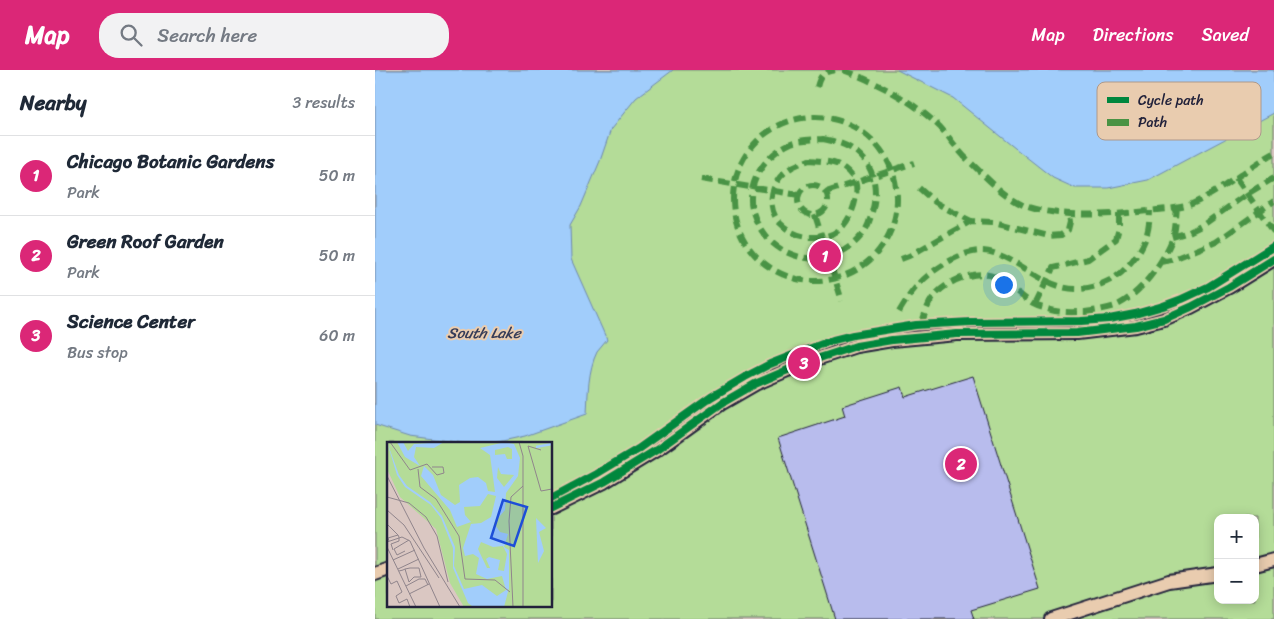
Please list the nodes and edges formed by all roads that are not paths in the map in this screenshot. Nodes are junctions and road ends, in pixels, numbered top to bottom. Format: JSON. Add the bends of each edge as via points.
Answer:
{"nodes":[{"id":1,"x":1274,"y":259,"type":"edge"},
{"id":2,"x":553,"y":507,"type":"edge"},
{"id":3,"x":1274,"y":560,"type":"edge"},
{"id":4,"x":1259,"y":564,"type":"edge"},
{"id":5,"x":387,"y":570,"type":"edge"},
{"id":6,"x":375,"y":574,"type":"edge"},
{"id":7,"x":1214,"y":575,"type":"edge"},
{"id":8,"x":1051,"y":619,"type":"edge"}],
"edges":[{"from":1,"to":2,"type":"lane","via":[[1191,307],[1164,319],[1136,326],[1077,333],[957,334],[891,340],[856,346],[804,363],[755,384],[604,482]]},
{"from":3,"to":4,"type":"lane"},
{"from":5,"to":6,"type":"lane"},
{"from":7,"to":8,"type":"lane","via":[[1169,581]]}]}
